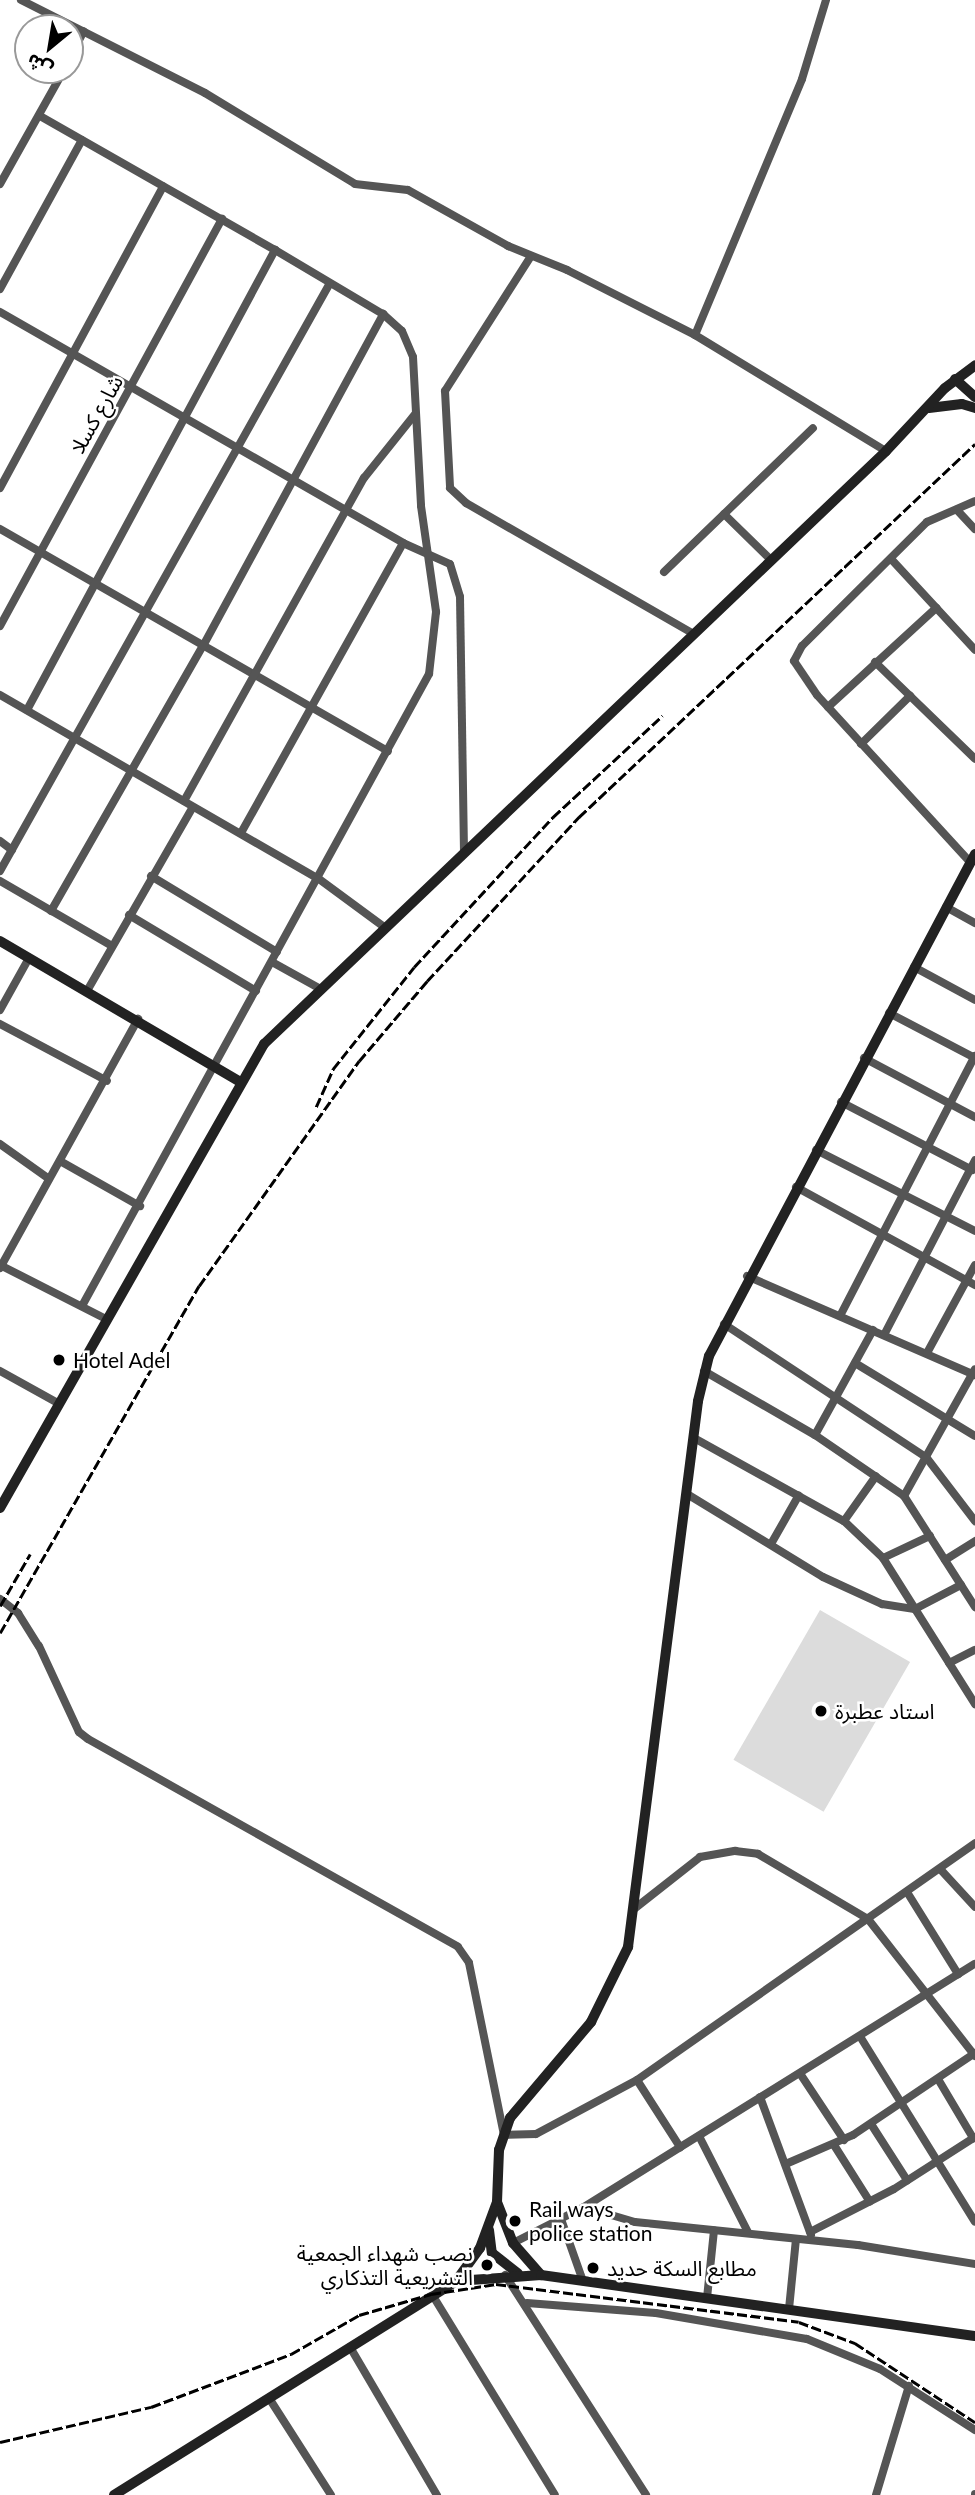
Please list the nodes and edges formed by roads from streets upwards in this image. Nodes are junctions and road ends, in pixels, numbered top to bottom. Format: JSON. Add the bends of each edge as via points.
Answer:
{"nodes":[{"id":1,"x":21,"y":0,"type":"edge"},
{"id":2,"x":826,"y":0,"type":"edge"},
{"id":3,"x":33,"y":3,"type":"edge"},
{"id":4,"x":53,"y":14,"type":"edge"},
{"id":5,"x":84,"y":31,"type":"edge"},
{"id":6,"x":57,"y":84,"type":"edge"},
{"id":7,"x":40,"y":116,"type":"junction"},
{"id":8,"x":82,"y":139,"type":"junction"},
{"id":9,"x":0,"y":184,"type":"edge"},
{"id":10,"x":163,"y":186,"type":"junction"},
{"id":11,"x":222,"y":219,"type":"junction"},
{"id":12,"x":275,"y":250,"type":"junction"},
{"id":13,"x":531,"y":256,"type":"junction"},
{"id":14,"x":330,"y":283,"type":"junction"},
{"id":15,"x":0,"y":289,"type":"edge"},
{"id":16,"x":0,"y":312,"type":"edge"},
{"id":17,"x":383,"y":314,"type":"junction"},
{"id":18,"x":695,"y":335,"type":"junction"},
{"id":19,"x":73,"y":353,"type":"junction"},
{"id":20,"x":975,"y":365,"type":"edge"},
{"id":21,"x":955,"y":379,"type":"junction"},
{"id":22,"x":131,"y":387,"type":"junction"},
{"id":23,"x":975,"y":397,"type":"edge"},
{"id":24,"x":929,"y":408,"type":"junction"},
{"id":25,"x":975,"y":408,"type":"edge"},
{"id":26,"x":415,"y":414,"type":"junction"},
{"id":27,"x":185,"y":416,"type":"junction"},
{"id":28,"x":813,"y":428,"type":"dead end"},
{"id":29,"x":239,"y":448,"type":"junction"},
{"id":30,"x":886,"y":451,"type":"junction"},
{"id":31,"x":293,"y":480,"type":"junction"},
{"id":32,"x":0,"y":488,"type":"edge"},
{"id":33,"x":975,"y":501,"type":"edge"},
{"id":34,"x":957,"y":510,"type":"junction"},
{"id":35,"x":347,"y":511,"type":"junction"},
{"id":36,"x":724,"y":514,"type":"junction"},
{"id":37,"x":0,"y":529,"type":"edge"},
{"id":38,"x":975,"y":529,"type":"edge"},
{"id":39,"x":402,"y":543,"type":"junction"},
{"id":40,"x":41,"y":552,"type":"junction"},
{"id":41,"x":430,"y":552,"type":"junction"},
{"id":42,"x":771,"y":560,"type":"junction"},
{"id":43,"x":892,"y":560,"type":"junction"},
{"id":44,"x":664,"y":572,"type":"dead end"},
{"id":45,"x":95,"y":584,"type":"junction"},
{"id":46,"x":936,"y":608,"type":"junction"},
{"id":47,"x":148,"y":614,"type":"junction"},
{"id":48,"x":0,"y":626,"type":"edge"},
{"id":49,"x":694,"y":634,"type":"junction"},
{"id":50,"x":202,"y":646,"type":"junction"},
{"id":51,"x":975,"y":650,"type":"edge"},
{"id":52,"x":875,"y":662,"type":"junction"},
{"id":53,"x":254,"y":676,"type":"junction"},
{"id":54,"x":0,"y":695,"type":"edge"},
{"id":55,"x":910,"y":696,"type":"junction"},
{"id":56,"x":828,"y":707,"type":"junction"},
{"id":57,"x":310,"y":708,"type":"junction"},
{"id":58,"x":27,"y":710,"type":"junction"},
{"id":59,"x":76,"y":740,"type":"junction"},
{"id":60,"x":861,"y":744,"type":"junction"},
{"id":61,"x":388,"y":751,"type":"junction"},
{"id":62,"x":975,"y":759,"type":"edge"},
{"id":63,"x":130,"y":771,"type":"junction"},
{"id":64,"x":184,"y":802,"type":"junction"},
{"id":65,"x":193,"y":807,"type":"junction"},
{"id":66,"x":241,"y":833,"type":"junction"},
{"id":67,"x":0,"y":841,"type":"edge"},
{"id":68,"x":12,"y":850,"type":"junction"},
{"id":69,"x":464,"y":853,"type":"junction"},
{"id":70,"x":973,"y":858,"type":"edge"},
{"id":71,"x":0,"y":871,"type":"edge"},
{"id":72,"x":151,"y":876,"type":"junction"},
{"id":73,"x":318,"y":878,"type":"junction"},
{"id":74,"x":0,"y":881,"type":"edge"},
{"id":75,"x":946,"y":907,"type":"junction"},
{"id":76,"x":51,"y":911,"type":"junction"},
{"id":77,"x":129,"y":915,"type":"junction"},
{"id":78,"x":975,"y":923,"type":"edge"},
{"id":79,"x":384,"y":927,"type":"junction"},
{"id":80,"x":0,"y":941,"type":"edge"},
{"id":81,"x":112,"y":946,"type":"junction"},
{"id":82,"x":277,"y":952,"type":"junction"},
{"id":83,"x":29,"y":958,"type":"junction"},
{"id":84,"x":272,"y":962,"type":"junction"},
{"id":85,"x":914,"y":967,"type":"junction"},
{"id":86,"x":318,"y":988,"type":"junction"},
{"id":87,"x":87,"y":991,"type":"junction"},
{"id":88,"x":256,"y":991,"type":"junction"},
{"id":89,"x":975,"y":1000,"type":"edge"},
{"id":90,"x":0,"y":1010,"type":"edge"},
{"id":91,"x":889,"y":1013,"type":"junction"},
{"id":92,"x":138,"y":1019,"type":"junction"},
{"id":93,"x":0,"y":1024,"type":"edge"},
{"id":94,"x":975,"y":1057,"type":"edge"},
{"id":95,"x":864,"y":1058,"type":"junction"},
{"id":96,"x":217,"y":1066,"type":"junction"},
{"id":97,"x":107,"y":1081,"type":"junction"},
{"id":98,"x":239,"y":1081,"type":"junction"},
{"id":99,"x":841,"y":1102,"type":"junction"},
{"id":100,"x":950,"y":1103,"type":"junction"},
{"id":101,"x":975,"y":1117,"type":"edge"},
{"id":102,"x":0,"y":1144,"type":"edge"},
{"id":103,"x":928,"y":1147,"type":"junction"},
{"id":104,"x":816,"y":1150,"type":"junction"},
{"id":105,"x":975,"y":1160,"type":"edge"},
{"id":106,"x":60,"y":1161,"type":"junction"},
{"id":107,"x":973,"y":1170,"type":"edge"},
{"id":108,"x":49,"y":1179,"type":"junction"},
{"id":109,"x":796,"y":1187,"type":"junction"},
{"id":110,"x":903,"y":1195,"type":"junction"},
{"id":111,"x":140,"y":1206,"type":"junction"},
{"id":112,"x":946,"y":1216,"type":"junction"},
{"id":113,"x":975,"y":1231,"type":"edge"},
{"id":114,"x":882,"y":1234,"type":"junction"},
{"id":115,"x":924,"y":1257,"type":"junction"},
{"id":116,"x":975,"y":1265,"type":"edge"},
{"id":117,"x":0,"y":1266,"type":"edge"},
{"id":118,"x":747,"y":1276,"type":"junction"},
{"id":119,"x":971,"y":1282,"type":"edge"},
{"id":120,"x":82,"y":1306,"type":"junction"},
{"id":121,"x":840,"y":1316,"type":"junction"},
{"id":122,"x":106,"y":1319,"type":"junction"},
{"id":123,"x":724,"y":1324,"type":"junction"},
{"id":124,"x":873,"y":1330,"type":"junction"},
{"id":125,"x":884,"y":1335,"type":"junction"},
{"id":126,"x":927,"y":1353,"type":"junction"},
{"id":127,"x":855,"y":1363,"type":"junction"},
{"id":128,"x":0,"y":1371,"type":"edge"},
{"id":129,"x":704,"y":1371,"type":"junction"},
{"id":130,"x":974,"y":1372,"type":"edge"},
{"id":131,"x":836,"y":1398,"type":"junction"},
{"id":132,"x":58,"y":1403,"type":"junction"},
{"id":133,"x":947,"y":1421,"type":"junction"},
{"id":134,"x":815,"y":1435,"type":"junction"},
{"id":135,"x":975,"y":1436,"type":"edge"},
{"id":136,"x":694,"y":1438,"type":"junction"},
{"id":137,"x":926,"y":1457,"type":"junction"},
{"id":138,"x":876,"y":1476,"type":"junction"},
{"id":139,"x":688,"y":1494,"type":"junction"},
{"id":140,"x":799,"y":1495,"type":"junction"},
{"id":141,"x":904,"y":1496,"type":"junction"},
{"id":142,"x":971,"y":1506,"type":"edge"},
{"id":143,"x":0,"y":1508,"type":"edge"},
{"id":144,"x":844,"y":1521,"type":"junction"},
{"id":145,"x":975,"y":1521,"type":"edge"},
{"id":146,"x":930,"y":1536,"type":"junction"},
{"id":147,"x":975,"y":1541,"type":"edge"},
{"id":148,"x":771,"y":1544,"type":"junction"},
{"id":149,"x":883,"y":1558,"type":"junction"},
{"id":150,"x":945,"y":1560,"type":"junction"},
{"id":151,"x":961,"y":1585,"type":"junction"},
{"id":152,"x":0,"y":1599,"type":"edge"},
{"id":153,"x":975,"y":1607,"type":"edge"},
{"id":154,"x":915,"y":1609,"type":"junction"},
{"id":155,"x":975,"y":1650,"type":"edge"},
{"id":156,"x":949,"y":1663,"type":"junction"},
{"id":157,"x":975,"y":1704,"type":"edge"},
{"id":158,"x":975,"y":1843,"type":"edge"},
{"id":159,"x":940,"y":1870,"type":"junction"},
{"id":160,"x":907,"y":1892,"type":"junction"},
{"id":161,"x":975,"y":1907,"type":"edge"},
{"id":162,"x":634,"y":1909,"type":"junction"},
{"id":163,"x":867,"y":1919,"type":"junction"},
{"id":164,"x":975,"y":1965,"type":"edge"},
{"id":165,"x":958,"y":1975,"type":"junction"},
{"id":166,"x":926,"y":1994,"type":"junction"},
{"id":167,"x":861,"y":2038,"type":"junction"},
{"id":168,"x":975,"y":2055,"type":"edge"},
{"id":169,"x":801,"y":2074,"type":"junction"},
{"id":170,"x":938,"y":2079,"type":"junction"},
{"id":171,"x":637,"y":2080,"type":"junction"},
{"id":172,"x":760,"y":2097,"type":"junction"},
{"id":173,"x":904,"y":2102,"type":"junction"},
{"id":174,"x":871,"y":2124,"type":"junction"},
{"id":175,"x":504,"y":2135,"type":"junction"},
{"id":176,"x":699,"y":2136,"type":"junction"},
{"id":177,"x":974,"y":2137,"type":"edge"},
{"id":178,"x":844,"y":2140,"type":"junction"},
{"id":179,"x":834,"y":2145,"type":"junction"},
{"id":180,"x":680,"y":2147,"type":"junction"},
{"id":181,"x":939,"y":2160,"type":"junction"},
{"id":182,"x":788,"y":2163,"type":"junction"},
{"id":183,"x":907,"y":2180,"type":"junction"},
{"id":184,"x":496,"y":2202,"type":"junction"},
{"id":185,"x":870,"y":2202,"type":"junction"},
{"id":186,"x":584,"y":2207,"type":"junction"},
{"id":187,"x":561,"y":2219,"type":"junction"},
{"id":188,"x":975,"y":2222,"type":"edge"},
{"id":189,"x":489,"y":2227,"type":"junction"},
{"id":190,"x":714,"y":2230,"type":"junction"},
{"id":191,"x":748,"y":2232,"type":"junction"},
{"id":192,"x":812,"y":2236,"type":"junction"},
{"id":193,"x":796,"y":2239,"type":"junction"},
{"id":194,"x":513,"y":2243,"type":"junction"},
{"id":195,"x":975,"y":2264,"type":"edge"},
{"id":196,"x":505,"y":2274,"type":"junction"},
{"id":197,"x":520,"y":2274,"type":"junction"},
{"id":198,"x":541,"y":2275,"type":"junction"},
{"id":199,"x":456,"y":2281,"type":"junction"},
{"id":200,"x":583,"y":2281,"type":"junction"},
{"id":201,"x":433,"y":2296,"type":"junction"},
{"id":202,"x":708,"y":2298,"type":"junction"},
{"id":203,"x":527,"y":2303,"type":"junction"},
{"id":204,"x":789,"y":2309,"type":"junction"},
{"id":205,"x":975,"y":2336,"type":"edge"},
{"id":206,"x":350,"y":2347,"type":"junction"},
{"id":207,"x":909,"y":2386,"type":"junction"},
{"id":208,"x":269,"y":2398,"type":"junction"},
{"id":209,"x":975,"y":2430,"type":"edge"},
{"id":210,"x":114,"y":2495,"type":"edge"},
{"id":211,"x":331,"y":2495,"type":"edge"},
{"id":212,"x":437,"y":2495,"type":"edge"},
{"id":213,"x":555,"y":2495,"type":"edge"},
{"id":214,"x":646,"y":2495,"type":"edge"},
{"id":215,"x":876,"y":2495,"type":"edge"}],
"edges":[{"from":1,"to":3,"type":"street"},
{"from":2,"to":18,"type":"street","via":[[802,79]]},
{"from":3,"to":4,"type":"street"},
{"from":5,"to":13,"type":"street","via":[[217,100],[355,184],[408,190]]},
{"from":6,"to":7,"type":"street"},
{"from":7,"to":8,"type":"street"},
{"from":7,"to":9,"type":"street"},
{"from":8,"to":10,"type":"street"},
{"from":8,"to":15,"type":"street"},
{"from":10,"to":11,"type":"street"},
{"from":10,"to":19,"type":"street"},
{"from":11,"to":12,"type":"street"},
{"from":11,"to":22,"type":"street","name":"شارع كسلا"},
{"from":12,"to":14,"type":"street"},
{"from":12,"to":27,"type":"street"},
{"from":13,"to":18,"type":"street"},
{"from":13,"to":49,"type":"street","via":[[445,391],[450,488],[466,503]]},
{"from":14,"to":17,"type":"street"},
{"from":14,"to":29,"type":"street"},
{"from":16,"to":19,"type":"street"},
{"from":17,"to":26,"type":"street","via":[[402,331],[412,350]]},
{"from":17,"to":31,"type":"street"},
{"from":18,"to":30,"type":"street"},
{"from":19,"to":22,"type":"street"},
{"from":19,"to":32,"type":"street"},
{"from":20,"to":21,"type":"street"},
{"from":21,"to":23,"type":"street"},
{"from":21,"to":24,"type":"street"},
{"from":22,"to":27,"type":"street"},
{"from":22,"to":40,"type":"street","name":"شارع كسلا"},
{"from":24,"to":25,"type":"street","via":[[962,404]]},
{"from":24,"to":30,"type":"street"},
{"from":26,"to":35,"type":"street","via":[[383,451]]},
{"from":26,"to":41,"type":"street","via":[[421,506]]},
{"from":27,"to":29,"type":"street"},
{"from":27,"to":45,"type":"street"},
{"from":28,"to":36,"type":"street"},
{"from":29,"to":31,"type":"street"},
{"from":29,"to":47,"type":"street"},
{"from":30,"to":42,"type":"street"},
{"from":31,"to":35,"type":"street"},
{"from":31,"to":50,"type":"street"},
{"from":33,"to":34,"type":"street"},
{"from":34,"to":38,"type":"street"},
{"from":34,"to":43,"type":"street","via":[[927,522]]},
{"from":35,"to":39,"type":"street"},
{"from":35,"to":53,"type":"street"},
{"from":36,"to":42,"type":"street"},
{"from":36,"to":44,"type":"street"},
{"from":37,"to":40,"type":"street"},
{"from":39,"to":41,"type":"street"},
{"from":39,"to":57,"type":"street"},
{"from":40,"to":45,"type":"street"},
{"from":40,"to":48,"type":"street","name":"شارع كسلا"},
{"from":41,"to":61,"type":"street","via":[[436,612],[430,668]]},
{"from":41,"to":69,"type":"street","via":[[450,564],[460,597]]},
{"from":42,"to":49,"type":"street"},
{"from":43,"to":46,"type":"street"},
{"from":43,"to":56,"type":"street","via":[[796,654],[800,673]]},
{"from":45,"to":47,"type":"street"},
{"from":45,"to":58,"type":"street"},
{"from":46,"to":51,"type":"street"},
{"from":46,"to":52,"type":"street"},
{"from":47,"to":50,"type":"street"},
{"from":47,"to":59,"type":"street"},
{"from":49,"to":69,"type":"street"},
{"from":50,"to":53,"type":"street"},
{"from":50,"to":63,"type":"street"},
{"from":52,"to":55,"type":"street"},
{"from":52,"to":56,"type":"street"},
{"from":53,"to":57,"type":"street"},
{"from":53,"to":64,"type":"street"},
{"from":54,"to":58,"type":"street"},
{"from":55,"to":60,"type":"street"},
{"from":55,"to":62,"type":"street"},
{"from":56,"to":60,"type":"street"},
{"from":57,"to":61,"type":"street"},
{"from":57,"to":66,"type":"street"},
{"from":58,"to":59,"type":"street"},
{"from":59,"to":63,"type":"street"},
{"from":59,"to":68,"type":"street"},
{"from":60,"to":70,"type":"street"},
{"from":61,"to":73,"type":"street"},
{"from":63,"to":64,"type":"street"},
{"from":63,"to":76,"type":"street"},
{"from":64,"to":65,"type":"street"},
{"from":65,"to":66,"type":"street"},
{"from":65,"to":72,"type":"street"},
{"from":66,"to":73,"type":"street"},
{"from":67,"to":68,"type":"street"},
{"from":68,"to":71,"type":"street"},
{"from":69,"to":79,"type":"street"},
{"from":70,"to":75,"type":"street"},
{"from":72,"to":77,"type":"street"},
{"from":72,"to":82,"type":"street"},
{"from":73,"to":79,"type":"street"},
{"from":73,"to":82,"type":"street"},
{"from":74,"to":76,"type":"street"},
{"from":75,"to":78,"type":"street"},
{"from":75,"to":85,"type":"street"},
{"from":76,"to":81,"type":"street"},
{"from":77,"to":81,"type":"street"},
{"from":77,"to":88,"type":"street"},
{"from":79,"to":86,"type":"street"},
{"from":80,"to":83,"type":"street"},
{"from":81,"to":87,"type":"street"},
{"from":82,"to":84,"type":"street"},
{"from":83,"to":87,"type":"street"},
{"from":83,"to":90,"type":"street"},
{"from":84,"to":86,"type":"street"},
{"from":84,"to":88,"type":"street"},
{"from":85,"to":89,"type":"street"},
{"from":85,"to":91,"type":"street"},
{"from":86,"to":98,"type":"street","via":[[264,1044]]},
{"from":87,"to":92,"type":"street"},
{"from":88,"to":96,"type":"street"},
{"from":91,"to":94,"type":"street"},
{"from":91,"to":95,"type":"street"},
{"from":92,"to":96,"type":"street"},
{"from":92,"to":97,"type":"street"},
{"from":93,"to":97,"type":"street"},
{"from":94,"to":100,"type":"street"},
{"from":95,"to":99,"type":"street"},
{"from":95,"to":100,"type":"street"},
{"from":96,"to":98,"type":"street"},
{"from":96,"to":111,"type":"street"},
{"from":97,"to":106,"type":"street"},
{"from":98,"to":122,"type":"street"},
{"from":99,"to":103,"type":"street"},
{"from":99,"to":104,"type":"street"},
{"from":100,"to":101,"type":"street"},
{"from":100,"to":103,"type":"street"},
{"from":102,"to":108,"type":"street"},
{"from":103,"to":107,"type":"street"},
{"from":103,"to":110,"type":"street"},
{"from":104,"to":109,"type":"street"},
{"from":104,"to":110,"type":"street"},
{"from":105,"to":107,"type":"street"},
{"from":106,"to":108,"type":"street"},
{"from":106,"to":111,"type":"street"},
{"from":107,"to":112,"type":"street"},
{"from":108,"to":117,"type":"street"},
{"from":109,"to":114,"type":"street"},
{"from":109,"to":118,"type":"street"},
{"from":110,"to":112,"type":"street"},
{"from":110,"to":114,"type":"street"},
{"from":111,"to":120,"type":"street"},
{"from":112,"to":113,"type":"street"},
{"from":112,"to":115,"type":"street"},
{"from":114,"to":115,"type":"street"},
{"from":114,"to":121,"type":"street"},
{"from":115,"to":119,"type":"street"},
{"from":115,"to":125,"type":"street"},
{"from":116,"to":119,"type":"street"},
{"from":117,"to":120,"type":"street"},
{"from":118,"to":121,"type":"street"},
{"from":118,"to":123,"type":"street"},
{"from":119,"to":126,"type":"street"},
{"from":120,"to":122,"type":"street"},
{"from":121,"to":124,"type":"street"},
{"from":122,"to":132,"type":"street"},
{"from":123,"to":129,"type":"street"},
{"from":123,"to":131,"type":"street"},
{"from":124,"to":125,"type":"street"},
{"from":124,"to":127,"type":"street"},
{"from":125,"to":126,"type":"street"},
{"from":126,"to":130,"type":"street"},
{"from":127,"to":131,"type":"street"},
{"from":127,"to":133,"type":"street"},
{"from":128,"to":132,"type":"street"},
{"from":129,"to":134,"type":"street"},
{"from":129,"to":136,"type":"street"},
{"from":130,"to":133,"type":"street"},
{"from":131,"to":134,"type":"street"},
{"from":131,"to":137,"type":"street"},
{"from":132,"to":143,"type":"street"},
{"from":133,"to":135,"type":"street"},
{"from":133,"to":137,"type":"street"},
{"from":134,"to":138,"type":"street"},
{"from":136,"to":139,"type":"street"},
{"from":136,"to":140,"type":"street"},
{"from":137,"to":141,"type":"street"},
{"from":137,"to":142,"type":"street"},
{"from":138,"to":141,"type":"street"},
{"from":138,"to":144,"type":"street"},
{"from":139,"to":148,"type":"street"},
{"from":139,"to":162,"type":"street"},
{"from":140,"to":144,"type":"street"},
{"from":140,"to":148,"type":"street"},
{"from":141,"to":146,"type":"street"},
{"from":142,"to":145,"type":"street"},
{"from":144,"to":149,"type":"street"},
{"from":146,"to":149,"type":"street"},
{"from":146,"to":150,"type":"street"},
{"from":147,"to":150,"type":"street"},
{"from":148,"to":154,"type":"street","via":[[864,1597]]},
{"from":149,"to":154,"type":"street"},
{"from":150,"to":151,"type":"street"},
{"from":151,"to":153,"type":"street"},
{"from":151,"to":154,"type":"street"},
{"from":152,"to":175,"type":"street","via":[[18,1613],[39,1646],[79,1732],[88,1739],[458,1947],[470,1963]]},
{"from":154,"to":156,"type":"street"},
{"from":155,"to":156,"type":"street"},
{"from":156,"to":157,"type":"street"},
{"from":158,"to":159,"type":"street"},
{"from":159,"to":160,"type":"street"},
{"from":159,"to":161,"type":"street"},
{"from":160,"to":163,"type":"street"},
{"from":160,"to":165,"type":"street"},
{"from":162,"to":163,"type":"street","via":[[700,1857],[734,1851],[772,1861]]},
{"from":162,"to":175,"type":"street","via":[[628,1947],[604,2000],[591,2022],[527,2095]]},
{"from":163,"to":166,"type":"street"},
{"from":163,"to":171,"type":"street"},
{"from":164,"to":165,"type":"street"},
{"from":165,"to":166,"type":"street"},
{"from":166,"to":167,"type":"street"},
{"from":166,"to":168,"type":"street"},
{"from":167,"to":169,"type":"street"},
{"from":167,"to":173,"type":"street"},
{"from":168,"to":170,"type":"street"},
{"from":169,"to":172,"type":"street"},
{"from":169,"to":178,"type":"street"},
{"from":170,"to":173,"type":"street"},
{"from":170,"to":177,"type":"street"},
{"from":171,"to":175,"type":"street","via":[[536,2134]]},
{"from":171,"to":180,"type":"street"},
{"from":172,"to":176,"type":"street"},
{"from":172,"to":182,"type":"street"},
{"from":173,"to":174,"type":"street"},
{"from":173,"to":181,"type":"street"},
{"from":174,"to":178,"type":"street"},
{"from":174,"to":183,"type":"street"},
{"from":175,"to":184,"type":"street"},
{"from":176,"to":180,"type":"street"},
{"from":176,"to":191,"type":"street"},
{"from":177,"to":181,"type":"street"},
{"from":178,"to":179,"type":"street"},
{"from":179,"to":182,"type":"street"},
{"from":179,"to":185,"type":"street"},
{"from":180,"to":186,"type":"street"},
{"from":181,"to":183,"type":"street"},
{"from":181,"to":188,"type":"street"},
{"from":182,"to":192,"type":"street"},
{"from":183,"to":185,"type":"street"},
{"from":184,"to":189,"type":"street"},
{"from":184,"to":194,"type":"street"},
{"from":185,"to":192,"type":"street"},
{"from":186,"to":187,"type":"street"},
{"from":186,"to":190,"type":"street","via":[[635,2222]]},
{"from":187,"to":194,"type":"street"},
{"from":187,"to":200,"type":"street"},
{"from":189,"to":197,"type":"street","via":[[492,2253]]},
{"from":189,"to":199,"type":"street"},
{"from":190,"to":191,"type":"street"},
{"from":190,"to":202,"type":"street"},
{"from":191,"to":193,"type":"street"},
{"from":192,"to":193,"type":"street"},
{"from":192,"to":195,"type":"street"},
{"from":193,"to":204,"type":"street"},
{"from":194,"to":198,"type":"street"},
{"from":196,"to":197,"type":"street"},
{"from":196,"to":199,"type":"street"},
{"from":196,"to":203,"type":"street"},
{"from":197,"to":198,"type":"street"},
{"from":198,"to":200,"type":"street"},
{"from":199,"to":201,"type":"street"},
{"from":200,"to":202,"type":"street"},
{"from":201,"to":206,"type":"street"},
{"from":201,"to":213,"type":"street"},
{"from":202,"to":204,"type":"street"},
{"from":203,"to":207,"type":"street","via":[[599,2306],[768,2329],[846,2353]]},
{"from":203,"to":214,"type":"street"},
{"from":204,"to":205,"type":"street"},
{"from":206,"to":208,"type":"street"},
{"from":206,"to":212,"type":"street"},
{"from":207,"to":209,"type":"street"},
{"from":207,"to":215,"type":"street"},
{"from":208,"to":210,"type":"street"},
{"from":208,"to":211,"type":"street"}]}
